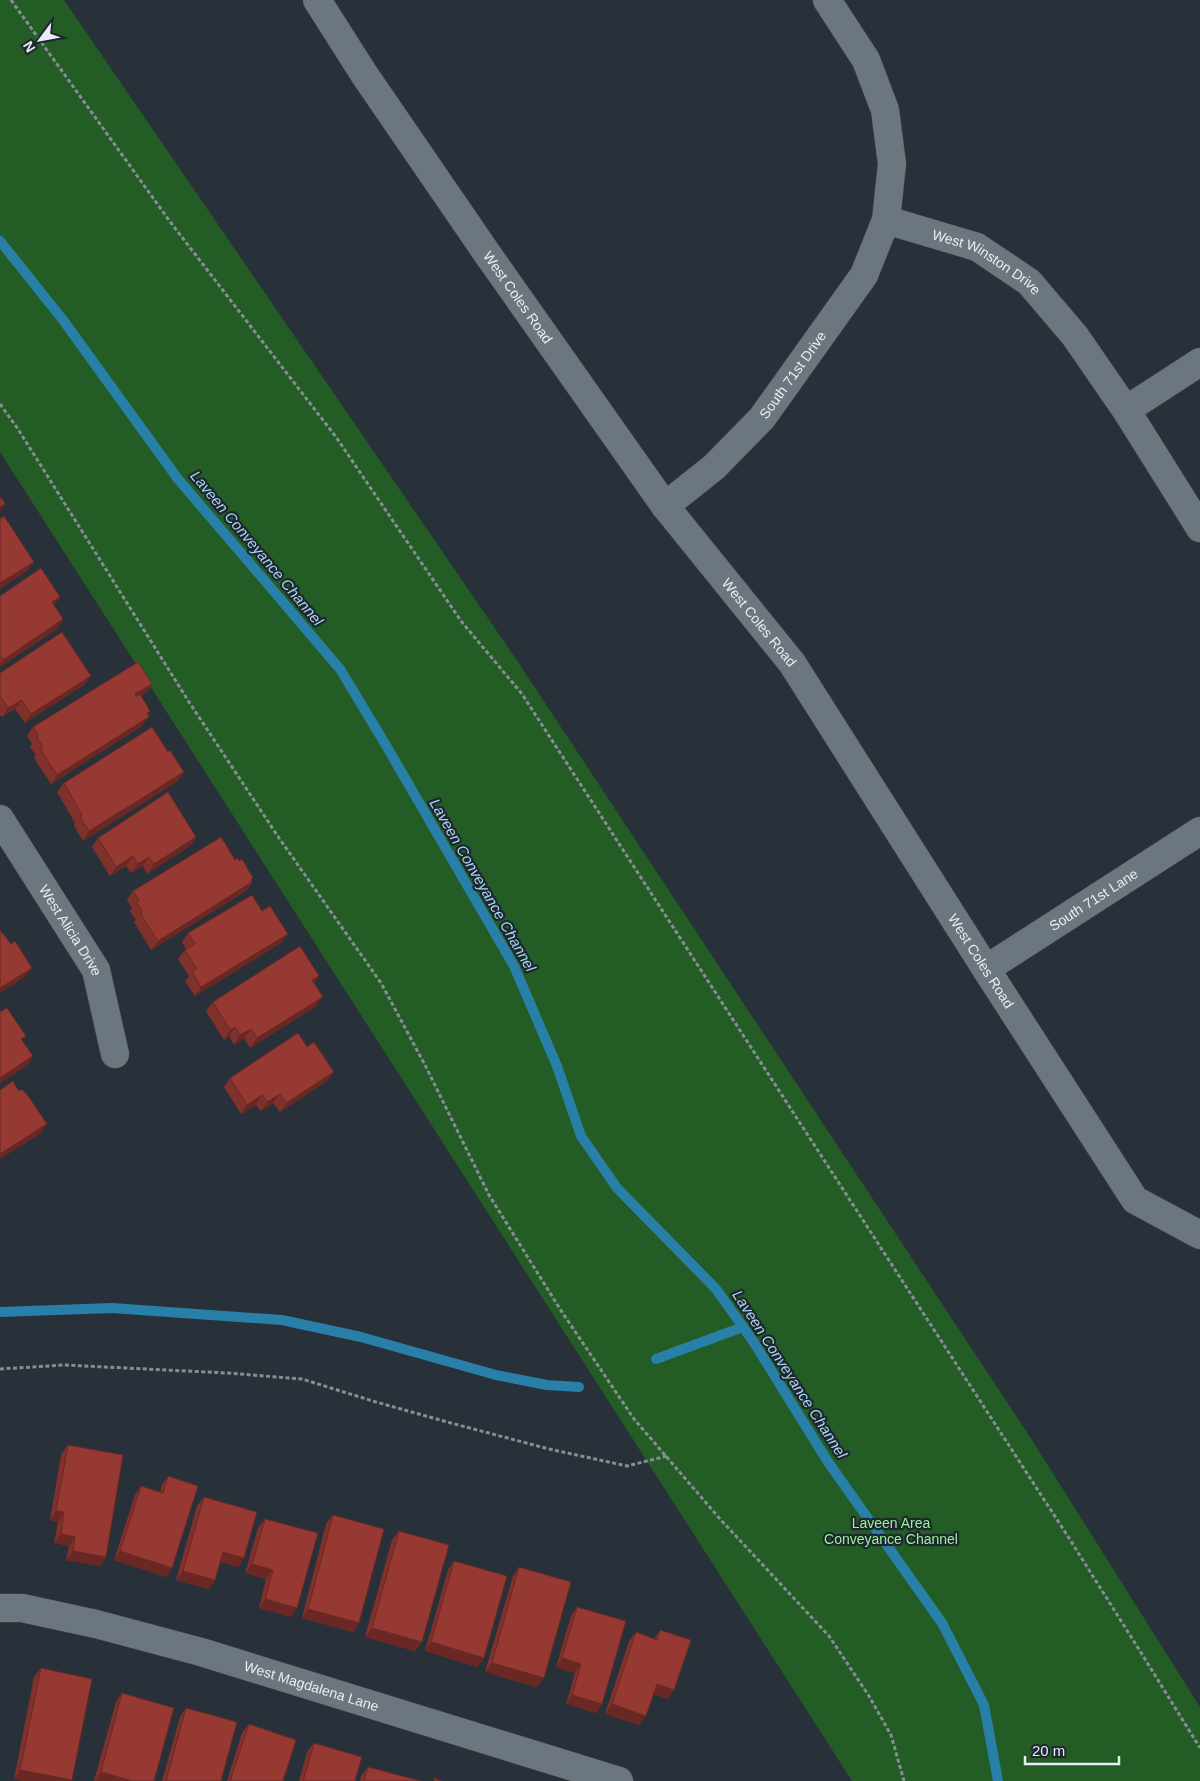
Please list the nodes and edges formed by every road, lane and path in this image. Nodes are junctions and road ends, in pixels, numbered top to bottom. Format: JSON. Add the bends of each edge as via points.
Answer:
{"nodes":[{"id":1,"x":11,"y":0,"type":"edge"},
{"id":2,"x":317,"y":0,"type":"edge"},
{"id":3,"x":827,"y":0,"type":"edge"},
{"id":4,"x":886,"y":220,"type":"junction"},
{"id":5,"x":1200,"y":362,"type":"edge"},
{"id":6,"x":0,"y":404,"type":"edge"},
{"id":7,"x":1126,"y":410,"type":"junction"},
{"id":8,"x":665,"y":506,"type":"junction"},
{"id":9,"x":1200,"y":528,"type":"edge"},
{"id":10,"x":0,"y":819,"type":"edge"},
{"id":11,"x":1200,"y":831,"type":"edge"},
{"id":12,"x":8,"y":850,"type":"edge"},
{"id":13,"x":986,"y":969,"type":"junction"},
{"id":14,"x":116,"y":1054,"type":"dead end"},
{"id":15,"x":1200,"y":1235,"type":"edge"},
{"id":16,"x":0,"y":1369,"type":"edge"},
{"id":17,"x":667,"y":1456,"type":"junction"},
{"id":18,"x":0,"y":1608,"type":"edge"},
{"id":19,"x":1200,"y":1748,"type":"edge"},
{"id":20,"x":619,"y":1781,"type":"edge"},
{"id":21,"x":904,"y":1781,"type":"edge"}],
"edges":[{"from":1,"to":19,"type":"path","via":[[171,223],[336,437],[461,621],[522,694],[1077,1552]]},
{"from":2,"to":8,"type":"street","name":"West Coles Road","via":[[486,252]]},
{"from":3,"to":4,"type":"street","via":[[866,60],[885,110],[892,164]]},
{"from":4,"to":7,"type":"street","name":"West Winston Drive","via":[[977,247],[1029,282],[1075,336]]},
{"from":4,"to":8,"type":"street","name":"South 71st Drive","via":[[864,275],[762,418],[714,467]]},
{"from":5,"to":7,"type":"street"},
{"from":6,"to":17,"type":"path","via":[[24,437],[194,710],[381,983],[490,1195],[616,1393]]},
{"from":7,"to":9,"type":"street","name":"West Winston Drive"},
{"from":8,"to":13,"type":"street","name":"West Coles Road","via":[[792,663]]},
{"from":10,"to":12,"type":"street","name":"West Alicia Drive"},
{"from":11,"to":13,"type":"street","name":"South 71st Lane"},
{"from":12,"to":14,"type":"street","name":"West Alicia Drive","via":[[96,970]]},
{"from":13,"to":15,"type":"street","name":"West Coles Road","via":[[1135,1200]]},
{"from":16,"to":17,"type":"path","via":[[64,1365],[302,1379],[450,1423],[627,1466]]},
{"from":17,"to":21,"type":"path","via":[[720,1519],[829,1636],[891,1735]]},
{"from":18,"to":20,"type":"street","name":"West Magdalena Lane","via":[[22,1608],[96,1624],[201,1652]]}]}
